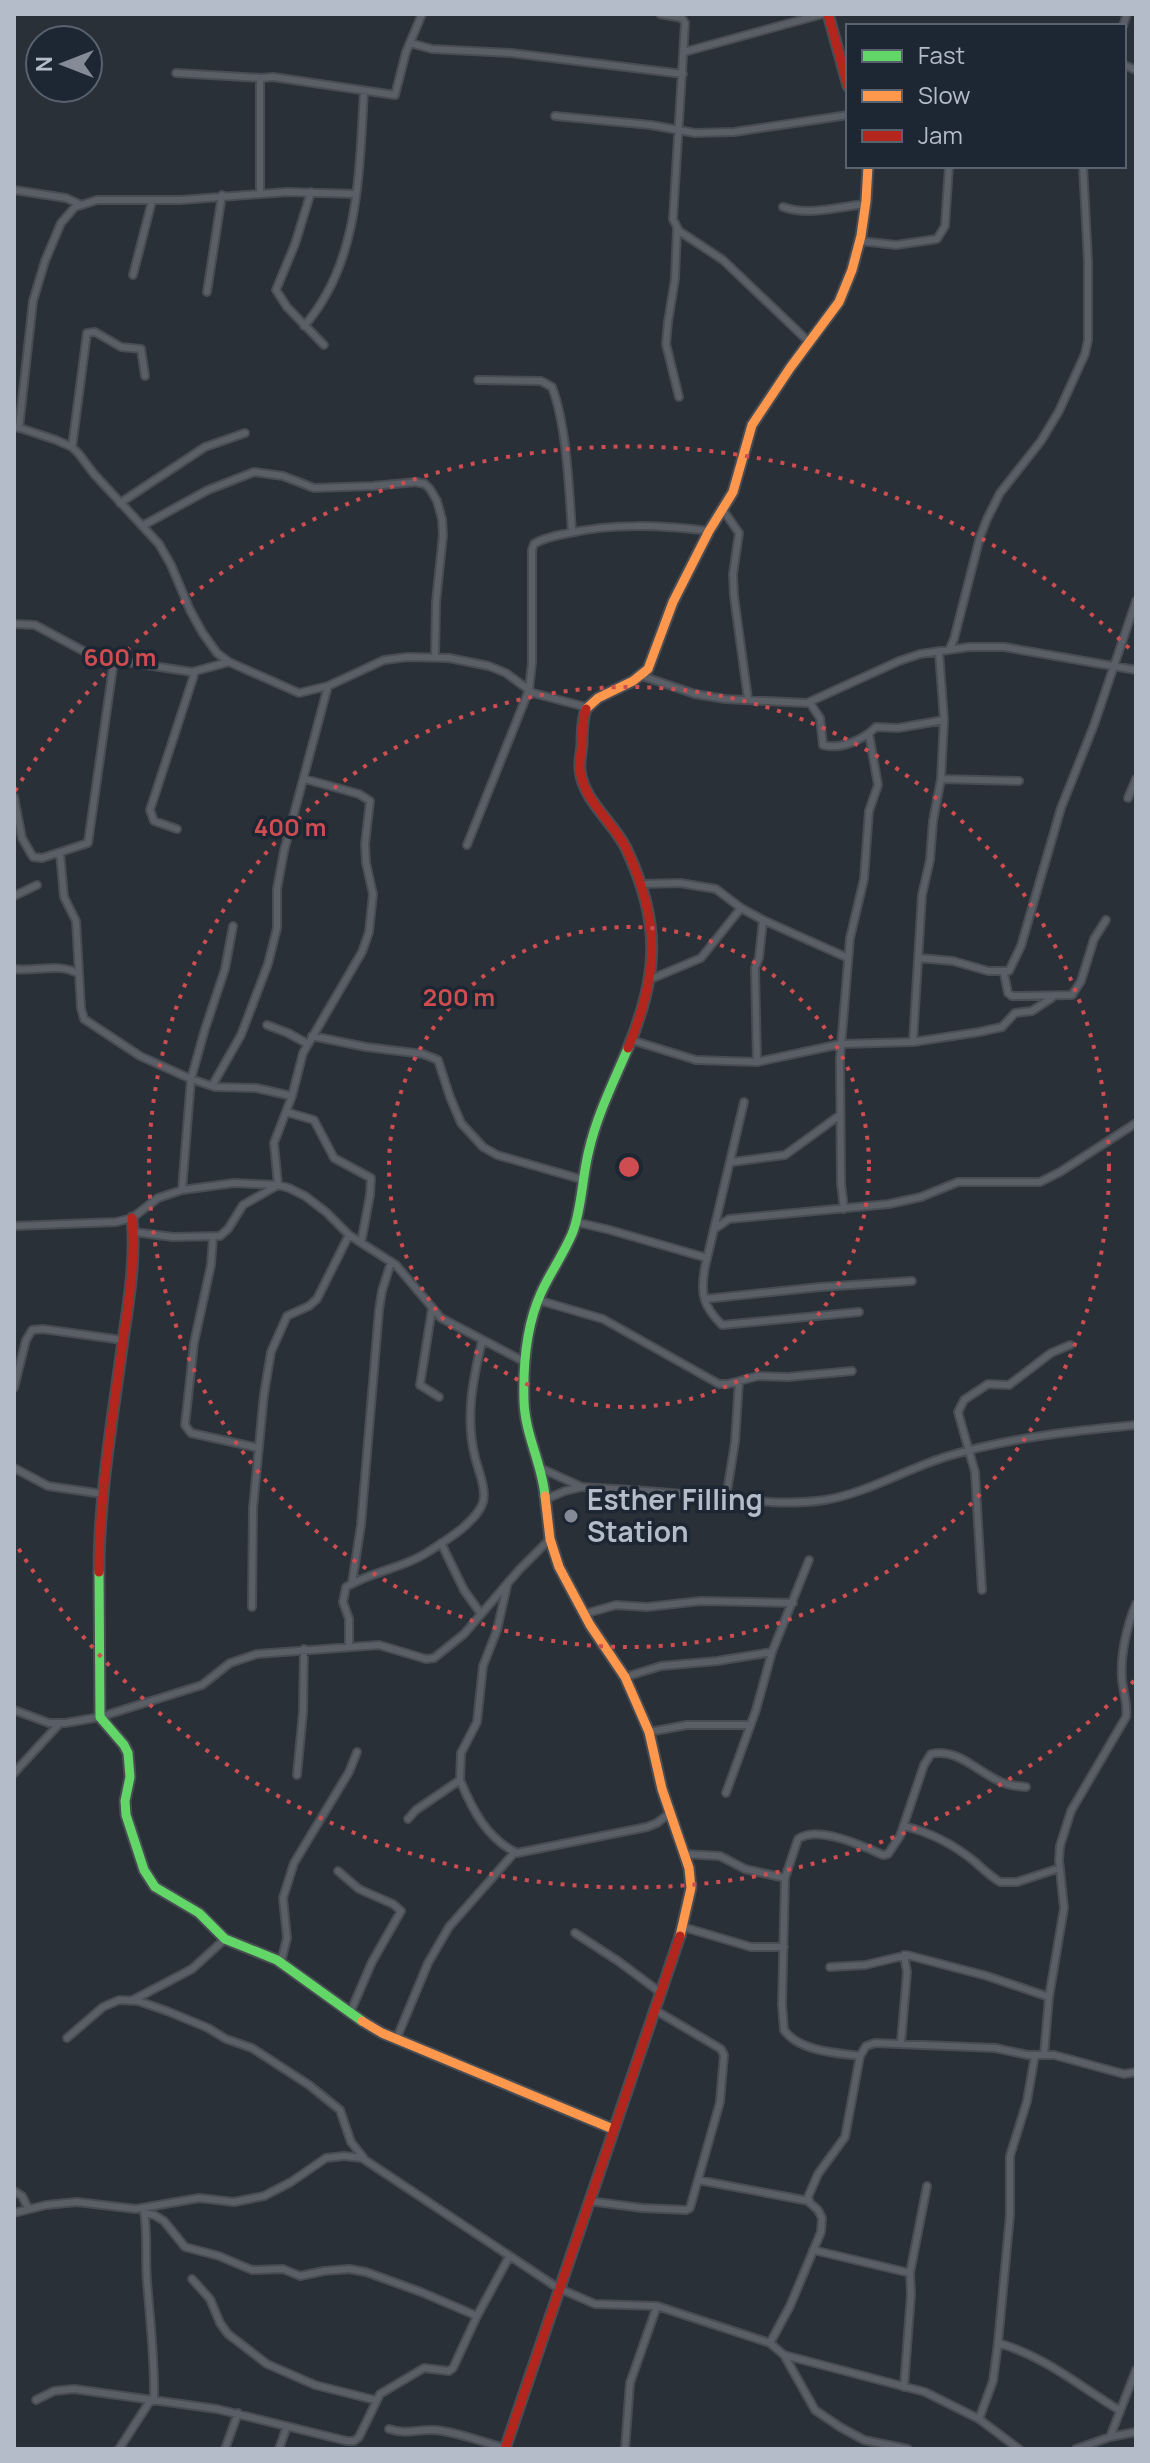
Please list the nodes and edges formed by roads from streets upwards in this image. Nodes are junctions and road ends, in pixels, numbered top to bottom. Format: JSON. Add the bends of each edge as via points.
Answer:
{"nodes":[{"id":1,"x":422,"y":14,"type":"edge"},
{"id":2,"x":663,"y":14,"type":"edge"},
{"id":3,"x":826,"y":14,"type":"edge"},
{"id":4,"x":410,"y":43,"type":"junction"},
{"id":5,"x":684,"y":52,"type":"junction"},
{"id":6,"x":844,"y":59,"type":"edge"},
{"id":7,"x":176,"y":73,"type":"dead end"},
{"id":8,"x":683,"y":74,"type":"junction"},
{"id":9,"x":262,"y":78,"type":"junction"},
{"id":10,"x":364,"y":92,"type":"junction"},
{"id":11,"x":846,"y":115,"type":"edge"},
{"id":12,"x":555,"y":116,"type":"dead end"},
{"id":13,"x":678,"y":129,"type":"junction"},
{"id":14,"x":868,"y":168,"type":"edge"},
{"id":15,"x":949,"y":168,"type":"edge"},
{"id":16,"x":1083,"y":168,"type":"edge"},
{"id":17,"x":14,"y":190,"type":"edge"},
{"id":18,"x":311,"y":192,"type":"junction"},
{"id":19,"x":260,"y":193,"type":"junction"},
{"id":20,"x":356,"y":194,"type":"junction"},
{"id":21,"x":222,"y":195,"type":"junction"},
{"id":22,"x":152,"y":201,"type":"junction"},
{"id":23,"x":79,"y":204,"type":"junction"},
{"id":24,"x":865,"y":204,"type":"junction"},
{"id":25,"x":783,"y":207,"type":"dead end"},
{"id":26,"x":677,"y":229,"type":"junction"},
{"id":27,"x":860,"y":241,"type":"junction"},
{"id":28,"x":133,"y":275,"type":"dead end"},
{"id":29,"x":207,"y":292,"type":"dead end"},
{"id":30,"x":304,"y":326,"type":"junction"},
{"id":31,"x":809,"y":342,"type":"junction"},
{"id":32,"x":324,"y":345,"type":"dead end"},
{"id":33,"x":145,"y":376,"type":"dead end"},
{"id":34,"x":478,"y":380,"type":"dead end"},
{"id":35,"x":679,"y":397,"type":"dead end"},
{"id":36,"x":16,"y":427,"type":"edge"},
{"id":37,"x":245,"y":433,"type":"dead end"},
{"id":38,"x":72,"y":447,"type":"junction"},
{"id":39,"x":120,"y":503,"type":"junction"},
{"id":40,"x":723,"y":510,"type":"junction"},
{"id":41,"x":142,"y":526,"type":"junction"},
{"id":42,"x":709,"y":531,"type":"junction"},
{"id":43,"x":572,"y":532,"type":"junction"},
{"id":44,"x":1136,"y":601,"type":"edge"},
{"id":45,"x":14,"y":624,"type":"edge"},
{"id":46,"x":949,"y":650,"type":"junction"},
{"id":47,"x":939,"y":652,"type":"junction"},
{"id":48,"x":435,"y":657,"type":"junction"},
{"id":49,"x":114,"y":660,"type":"junction"},
{"id":50,"x":229,"y":662,"type":"junction"},
{"id":51,"x":1113,"y":667,"type":"junction"},
{"id":52,"x":1136,"y":670,"type":"edge"},
{"id":53,"x":195,"y":672,"type":"junction"},
{"id":54,"x":642,"y":676,"type":"junction"},
{"id":55,"x":328,"y":686,"type":"junction"},
{"id":56,"x":529,"y":690,"type":"junction"},
{"id":57,"x":748,"y":699,"type":"junction"},
{"id":58,"x":810,"y":703,"type":"junction"},
{"id":59,"x":586,"y":707,"type":"junction"},
{"id":60,"x":944,"y":720,"type":"junction"},
{"id":61,"x":869,"y":734,"type":"junction"},
{"id":62,"x":305,"y":779,"type":"junction"},
{"id":63,"x":941,"y":779,"type":"junction"},
{"id":64,"x":1136,"y":779,"type":"edge"},
{"id":65,"x":1019,"y":781,"type":"dead end"},
{"id":66,"x":14,"y":797,"type":"edge"},
{"id":67,"x":1128,"y":798,"type":"dead end"},
{"id":68,"x":177,"y":829,"type":"dead end"},
{"id":69,"x":467,"y":845,"type":"dead end"},
{"id":70,"x":60,"y":853,"type":"junction"},
{"id":71,"x":640,"y":884,"type":"junction"},
{"id":72,"x":37,"y":885,"type":"dead end"},
{"id":73,"x":14,"y":896,"type":"edge"},
{"id":74,"x":741,"y":908,"type":"junction"},
{"id":75,"x":763,"y":920,"type":"junction"},
{"id":76,"x":1106,"y":920,"type":"dead end"},
{"id":77,"x":233,"y":926,"type":"dead end"},
{"id":78,"x":848,"y":958,"type":"junction"},
{"id":79,"x":919,"y":958,"type":"junction"},
{"id":80,"x":14,"y":969,"type":"edge"},
{"id":81,"x":1004,"y":973,"type":"junction"},
{"id":82,"x":79,"y":974,"type":"junction"},
{"id":83,"x":651,"y":979,"type":"junction"},
{"id":84,"x":1053,"y":997,"type":"junction"},
{"id":85,"x":267,"y":1025,"type":"dead end"},
{"id":86,"x":312,"y":1036,"type":"junction"},
{"id":87,"x":631,"y":1040,"type":"junction"},
{"id":88,"x":913,"y":1042,"type":"junction"},
{"id":89,"x":308,"y":1044,"type":"junction"},
{"id":90,"x":841,"y":1044,"type":"junction"},
{"id":91,"x":757,"y":1062,"type":"junction"},
{"id":92,"x":191,"y":1079,"type":"junction"},
{"id":93,"x":212,"y":1086,"type":"junction"},
{"id":94,"x":292,"y":1096,"type":"junction"},
{"id":95,"x":744,"y":1102,"type":"dead end"},
{"id":96,"x":286,"y":1112,"type":"junction"},
{"id":97,"x":840,"y":1115,"type":"junction"},
{"id":98,"x":1136,"y":1123,"type":"edge"},
{"id":99,"x":732,"y":1162,"type":"junction"},
{"id":100,"x":584,"y":1180,"type":"junction"},
{"id":101,"x":278,"y":1185,"type":"junction"},
{"id":102,"x":182,"y":1190,"type":"junction"},
{"id":103,"x":844,"y":1209,"type":"junction"},
{"id":104,"x":132,"y":1218,"type":"junction"},
{"id":105,"x":576,"y":1222,"type":"junction"},
{"id":106,"x":14,"y":1226,"type":"edge"},
{"id":107,"x":716,"y":1228,"type":"junction"},
{"id":108,"x":134,"y":1232,"type":"junction"},
{"id":109,"x":349,"y":1235,"type":"junction"},
{"id":110,"x":213,"y":1237,"type":"junction"},
{"id":111,"x":361,"y":1243,"type":"junction"},
{"id":112,"x":707,"y":1258,"type":"junction"},
{"id":113,"x":391,"y":1262,"type":"junction"},
{"id":114,"x":912,"y":1281,"type":"dead end"},
{"id":115,"x":705,"y":1299,"type":"junction"},
{"id":116,"x":538,"y":1300,"type":"junction"},
{"id":117,"x":432,"y":1309,"type":"junction"},
{"id":118,"x":859,"y":1312,"type":"dead end"},
{"id":119,"x":122,"y":1340,"type":"junction"},
{"id":120,"x":482,"y":1341,"type":"junction"},
{"id":121,"x":1070,"y":1345,"type":"dead end"},
{"id":122,"x":525,"y":1362,"type":"junction"},
{"id":123,"x":852,"y":1371,"type":"dead end"},
{"id":124,"x":739,"y":1381,"type":"junction"},
{"id":125,"x":14,"y":1388,"type":"edge"},
{"id":126,"x":439,"y":1397,"type":"dead end"},
{"id":127,"x":1136,"y":1425,"type":"edge"},
{"id":128,"x":259,"y":1448,"type":"junction"},
{"id":129,"x":968,"y":1451,"type":"junction"},
{"id":130,"x":538,"y":1467,"type":"junction"},
{"id":131,"x":14,"y":1468,"type":"edge"},
{"id":132,"x":582,"y":1487,"type":"junction"},
{"id":133,"x":103,"y":1494,"type":"junction"},
{"id":134,"x":726,"y":1498,"type":"junction"},
{"id":135,"x":546,"y":1499,"type":"junction"},
{"id":136,"x":550,"y":1539,"type":"junction"},
{"id":137,"x":441,"y":1543,"type":"junction"},
{"id":138,"x":809,"y":1560,"type":"dead end"},
{"id":139,"x":352,"y":1583,"type":"junction"},
{"id":140,"x":508,"y":1583,"type":"junction"},
{"id":141,"x":982,"y":1590,"type":"dead end"},
{"id":142,"x":793,"y":1603,"type":"junction"},
{"id":143,"x":1136,"y":1604,"type":"edge"},
{"id":144,"x":252,"y":1607,"type":"dead end"},
{"id":145,"x":481,"y":1614,"type":"junction"},
{"id":146,"x":584,"y":1614,"type":"junction"},
{"id":147,"x":349,"y":1646,"type":"junction"},
{"id":148,"x":304,"y":1649,"type":"junction"},
{"id":149,"x":772,"y":1652,"type":"junction"},
{"id":150,"x":625,"y":1677,"type":"junction"},
{"id":151,"x":14,"y":1710,"type":"edge"},
{"id":152,"x":100,"y":1717,"type":"junction"},
{"id":153,"x":60,"y":1723,"type":"junction"},
{"id":154,"x":750,"y":1725,"type":"junction"},
{"id":155,"x":649,"y":1732,"type":"junction"},
{"id":156,"x":357,"y":1752,"type":"dead end"},
{"id":157,"x":14,"y":1773,"type":"edge"},
{"id":158,"x":297,"y":1775,"type":"dead end"},
{"id":159,"x":460,"y":1780,"type":"junction"},
{"id":160,"x":1026,"y":1787,"type":"dead end"},
{"id":161,"x":726,"y":1793,"type":"dead end"},
{"id":162,"x":670,"y":1813,"type":"junction"},
{"id":163,"x":408,"y":1819,"type":"dead end"},
{"id":164,"x":904,"y":1826,"type":"junction"},
{"id":165,"x":514,"y":1853,"type":"junction"},
{"id":166,"x":685,"y":1854,"type":"junction"},
{"id":167,"x":1060,"y":1868,"type":"junction"},
{"id":168,"x":338,"y":1871,"type":"dead end"},
{"id":169,"x":785,"y":1878,"type":"junction"},
{"id":170,"x":683,"y":1927,"type":"junction"},
{"id":171,"x":575,"y":1933,"type":"dead end"},
{"id":172,"x":225,"y":1939,"type":"junction"},
{"id":173,"x":784,"y":1947,"type":"junction"},
{"id":174,"x":904,"y":1955,"type":"junction"},
{"id":175,"x":281,"y":1962,"type":"junction"},
{"id":176,"x":830,"y":1967,"type":"dead end"},
{"id":177,"x":661,"y":1993,"type":"junction"},
{"id":178,"x":1049,"y":1997,"type":"junction"},
{"id":179,"x":133,"y":2000,"type":"junction"},
{"id":180,"x":655,"y":2010,"type":"junction"},
{"id":181,"x":350,"y":2013,"type":"junction"},
{"id":182,"x":67,"y":2038,"type":"dead end"},
{"id":183,"x":396,"y":2040,"type":"junction"},
{"id":184,"x":901,"y":2043,"type":"junction"},
{"id":185,"x":1035,"y":2055,"type":"junction"},
{"id":186,"x":1044,"y":2055,"type":"junction"},
{"id":187,"x":860,"y":2056,"type":"junction"},
{"id":188,"x":1136,"y":2072,"type":"edge"},
{"id":189,"x":613,"y":2129,"type":"junction"},
{"id":190,"x":369,"y":2162,"type":"junction"},
{"id":191,"x":698,"y":2180,"type":"junction"},
{"id":192,"x":927,"y":2186,"type":"dead end"},
{"id":193,"x":14,"y":2191,"type":"edge"},
{"id":194,"x":589,"y":2201,"type":"junction"},
{"id":195,"x":809,"y":2201,"type":"junction"},
{"id":196,"x":28,"y":2208,"type":"junction"},
{"id":197,"x":144,"y":2210,"type":"junction"},
{"id":198,"x":14,"y":2213,"type":"edge"},
{"id":199,"x":813,"y":2250,"type":"junction"},
{"id":200,"x":509,"y":2257,"type":"junction"},
{"id":201,"x":910,"y":2273,"type":"junction"},
{"id":202,"x":192,"y":2279,"type":"dead end"},
{"id":203,"x":558,"y":2288,"type":"junction"},
{"id":204,"x":657,"y":2306,"type":"junction"},
{"id":205,"x":477,"y":2316,"type":"junction"},
{"id":206,"x":770,"y":2343,"type":"junction"},
{"id":207,"x":998,"y":2343,"type":"junction"},
{"id":208,"x":784,"y":2355,"type":"junction"},
{"id":209,"x":1136,"y":2370,"type":"edge"},
{"id":210,"x":904,"y":2387,"type":"junction"},
{"id":211,"x":36,"y":2400,"type":"dead end"},
{"id":212,"x":375,"y":2400,"type":"junction"},
{"id":213,"x":152,"y":2401,"type":"junction"},
{"id":214,"x":1119,"y":2410,"type":"junction"},
{"id":215,"x":238,"y":2413,"type":"junction"},
{"id":216,"x":979,"y":2419,"type":"junction"},
{"id":217,"x":287,"y":2426,"type":"junction"},
{"id":218,"x":389,"y":2429,"type":"dead end"},
{"id":219,"x":1136,"y":2432,"type":"edge"},
{"id":220,"x":1110,"y":2437,"type":"junction"},
{"id":221,"x":119,"y":2449,"type":"edge"},
{"id":222,"x":225,"y":2449,"type":"edge"},
{"id":223,"x":279,"y":2449,"type":"edge"},
{"id":224,"x":505,"y":2449,"type":"edge"},
{"id":225,"x":625,"y":2449,"type":"edge"},
{"id":226,"x":908,"y":2449,"type":"edge"},
{"id":227,"x":1019,"y":2449,"type":"edge"},
{"id":228,"x":1076,"y":2449,"type":"edge"}],
"edges":[{"from":1,"to":4,"type":"street"},
{"from":2,"to":5,"type":"street","via":[[683,19]]},
{"from":3,"to":5,"type":"street"},
{"from":3,"to":6,"type":"street"},
{"from":4,"to":8,"type":"street"},
{"from":4,"to":10,"type":"street","via":[[396,94]]},
{"from":5,"to":8,"type":"street"},
{"from":7,"to":9,"type":"street"},
{"from":8,"to":13,"type":"street"},
{"from":9,"to":10,"type":"street"},
{"from":9,"to":19,"type":"street"},
{"from":10,"to":20,"type":"street"},
{"from":11,"to":13,"type":"street","via":[[734,132]]},
{"from":12,"to":13,"type":"street"},
{"from":13,"to":26,"type":"street","via":[[673,219]]},
{"from":14,"to":24,"type":"street"},
{"from":15,"to":27,"type":"street","via":[[945,226],[937,239],[896,245]]},
{"from":16,"to":46,"type":"street","via":[[1085,354],[1059,411],[987,519]]},
{"from":17,"to":23,"type":"street"},
{"from":18,"to":19,"type":"street"},
{"from":18,"to":20,"type":"street"},
{"from":18,"to":30,"type":"street","via":[[276,290]]},
{"from":19,"to":21,"type":"street"},
{"from":20,"to":30,"type":"street","via":[[340,267]]},
{"from":21,"to":22,"type":"street"},
{"from":21,"to":29,"type":"street"},
{"from":22,"to":23,"type":"street"},
{"from":22,"to":28,"type":"street"},
{"from":23,"to":36,"type":"street","via":[[61,223],[33,301]]},
{"from":24,"to":25,"type":"street","via":[[808,211]]},
{"from":24,"to":27,"type":"street"},
{"from":26,"to":31,"type":"street","via":[[723,260]]},
{"from":26,"to":35,"type":"street","via":[[666,344]]},
{"from":27,"to":31,"type":"street","via":[[839,302]]},
{"from":30,"to":32,"type":"street"},
{"from":31,"to":40,"type":"street","via":[[752,425]]},
{"from":33,"to":38,"type":"street","via":[[141,349],[87,333]]},
{"from":34,"to":43,"type":"street","via":[[541,381],[553,388]]},
{"from":36,"to":38,"type":"street"},
{"from":37,"to":39,"type":"street","via":[[205,447]]},
{"from":38,"to":39,"type":"street"},
{"from":39,"to":41,"type":"street"},
{"from":40,"to":42,"type":"street"},
{"from":40,"to":57,"type":"street","via":[[739,533],[734,596]]},
{"from":41,"to":48,"type":"street","via":[[256,471],[314,488],[425,484],[437,501],[443,535]]},
{"from":41,"to":50,"type":"street","via":[[171,565],[202,632]]},
{"from":42,"to":43,"type":"street","via":[[644,525]]},
{"from":42,"to":54,"type":"street"},
{"from":43,"to":56,"type":"street","via":[[542,539],[533,547]]},
{"from":44,"to":51,"type":"street"},
{"from":45,"to":49,"type":"street","via":[[35,625],[89,654]]},
{"from":46,"to":47,"type":"street"},
{"from":46,"to":51,"type":"street","via":[[1004,647]]},
{"from":47,"to":58,"type":"street","via":[[899,661]]},
{"from":47,"to":60,"type":"street"},
{"from":48,"to":55,"type":"street","via":[[384,660]]},
{"from":48,"to":56,"type":"street","via":[[489,666]]},
{"from":49,"to":53,"type":"street"},
{"from":49,"to":70,"type":"street","via":[[88,841]]},
{"from":50,"to":53,"type":"street"},
{"from":50,"to":55,"type":"street","via":[[297,693]]},
{"from":51,"to":52,"type":"street"},
{"from":51,"to":81,"type":"street","via":[[1061,808],[1021,946],[1010,971]]},
{"from":53,"to":68,"type":"street","via":[[150,810],[154,821]]},
{"from":54,"to":57,"type":"street","via":[[695,694]]},
{"from":54,"to":59,"type":"street"},
{"from":55,"to":62,"type":"street"},
{"from":56,"to":59,"type":"street"},
{"from":56,"to":69,"type":"street"},
{"from":57,"to":58,"type":"street"},
{"from":58,"to":61,"type":"street","via":[[820,718],[825,747]]},
{"from":59,"to":71,"type":"street","via":[[582,778],[625,846]]},
{"from":60,"to":61,"type":"street","via":[[877,727]]},
{"from":60,"to":63,"type":"street"},
{"from":61,"to":78,"type":"street","via":[[878,785],[869,811],[864,879]]},
{"from":62,"to":86,"type":"street","via":[[370,801],[365,855],[373,894],[364,947]]},
{"from":62,"to":93,"type":"street","via":[[280,870],[277,928],[268,964],[241,1035]]},
{"from":63,"to":65,"type":"street"},
{"from":63,"to":79,"type":"street","via":[[922,895]]},
{"from":64,"to":67,"type":"street"},
{"from":66,"to":70,"type":"street","via":[[22,838],[33,857]]},
{"from":70,"to":82,"type":"street","via":[[64,895],[76,921]]},
{"from":71,"to":74,"type":"street","via":[[710,887]]},
{"from":71,"to":83,"type":"street","via":[[653,946]]},
{"from":72,"to":73,"type":"street"},
{"from":74,"to":75,"type":"street"},
{"from":74,"to":83,"type":"street","via":[[701,958]]},
{"from":75,"to":78,"type":"street"},
{"from":75,"to":91,"type":"street","via":[[755,968]]},
{"from":76,"to":84,"type":"street","via":[[1078,989]]},
{"from":77,"to":92,"type":"street"},
{"from":78,"to":90,"type":"street"},
{"from":79,"to":81,"type":"street"},
{"from":79,"to":88,"type":"street"},
{"from":80,"to":82,"type":"street","via":[[62,967]]},
{"from":81,"to":84,"type":"street","via":[[1011,996]]},
{"from":82,"to":92,"type":"street","via":[[87,1023]]},
{"from":83,"to":87,"type":"street"},
{"from":84,"to":88,"type":"street","via":[[1031,1011],[1015,1013],[1002,1027]]},
{"from":85,"to":89,"type":"street"},
{"from":86,"to":89,"type":"street"},
{"from":86,"to":100,"type":"street","via":[[438,1060],[461,1123],[483,1147]]},
{"from":87,"to":91,"type":"street","via":[[696,1060]]},
{"from":87,"to":100,"type":"street","via":[[587,1154]]},
{"from":88,"to":90,"type":"street"},
{"from":89,"to":94,"type":"street"},
{"from":90,"to":91,"type":"street"},
{"from":90,"to":97,"type":"street"},
{"from":92,"to":93,"type":"street"},
{"from":92,"to":102,"type":"street"},
{"from":93,"to":94,"type":"street"},
{"from":94,"to":96,"type":"street"},
{"from":95,"to":99,"type":"street"},
{"from":96,"to":101,"type":"street","via":[[274,1143]]},
{"from":96,"to":111,"type":"street","via":[[314,1120],[334,1158],[371,1178]]},
{"from":97,"to":99,"type":"street","via":[[785,1155]]},
{"from":97,"to":103,"type":"street"},
{"from":98,"to":103,"type":"street","via":[[1043,1181],[955,1183],[907,1200]]},
{"from":99,"to":107,"type":"street"},
{"from":100,"to":105,"type":"street"},
{"from":101,"to":102,"type":"street","via":[[234,1183]]},
{"from":101,"to":109,"type":"street","via":[[305,1196]]},
{"from":101,"to":110,"type":"street","via":[[243,1205],[228,1229]]},
{"from":102,"to":104,"type":"street","via":[[153,1201]]},
{"from":103,"to":107,"type":"street","via":[[729,1219]]},
{"from":104,"to":106,"type":"street"},
{"from":104,"to":108,"type":"street"},
{"from":105,"to":112,"type":"street"},
{"from":105,"to":116,"type":"street"},
{"from":107,"to":112,"type":"street"},
{"from":108,"to":110,"type":"street"},
{"from":108,"to":119,"type":"street"},
{"from":109,"to":111,"type":"street"},
{"from":109,"to":128,"type":"street","via":[[317,1299],[289,1314],[281,1327],[269,1359]]},
{"from":110,"to":128,"type":"street","via":[[185,1425],[191,1433]]},
{"from":111,"to":113,"type":"street"},
{"from":112,"to":115,"type":"street"},
{"from":113,"to":117,"type":"street"},
{"from":113,"to":139,"type":"street","via":[[379,1310]]},
{"from":114,"to":115,"type":"street"},
{"from":115,"to":118,"type":"street","via":[[722,1325]]},
{"from":116,"to":122,"type":"street"},
{"from":116,"to":124,"type":"street","via":[[603,1319],[710,1380],[725,1385]]},
{"from":117,"to":120,"type":"street"},
{"from":117,"to":126,"type":"street","via":[[420,1385]]},
{"from":119,"to":125,"type":"street","via":[[32,1330]]},
{"from":119,"to":133,"type":"street"},
{"from":120,"to":122,"type":"street"},
{"from":120,"to":137,"type":"street","via":[[470,1409],[483,1501],[474,1516]]},
{"from":121,"to":129,"type":"street","via":[[1009,1385],[991,1383],[964,1400],[958,1415]]},
{"from":122,"to":130,"type":"street","via":[[527,1432]]},
{"from":123,"to":124,"type":"street"},
{"from":124,"to":134,"type":"street"},
{"from":127,"to":129,"type":"street","via":[[1058,1432]]},
{"from":128,"to":144,"type":"street"},
{"from":129,"to":134,"type":"street","via":[[821,1501]]},
{"from":129,"to":141,"type":"street","via":[[976,1485]]},
{"from":130,"to":132,"type":"street"},
{"from":130,"to":135,"type":"street"},
{"from":131,"to":133,"type":"street","via":[[48,1486]]},
{"from":132,"to":134,"type":"street"},
{"from":132,"to":135,"type":"street"},
{"from":133,"to":152,"type":"street","via":[[98,1544]]},
{"from":135,"to":136,"type":"street"},
{"from":136,"to":140,"type":"street"},
{"from":136,"to":146,"type":"street"},
{"from":137,"to":139,"type":"street","via":[[404,1565]]},
{"from":137,"to":145,"type":"street"},
{"from":138,"to":142,"type":"street"},
{"from":139,"to":147,"type":"street","via":[[343,1600],[350,1622]]},
{"from":140,"to":145,"type":"street"},
{"from":140,"to":159,"type":"street","via":[[483,1666],[477,1722],[461,1753]]},
{"from":142,"to":146,"type":"street","via":[[616,1605]]},
{"from":142,"to":149,"type":"street"},
{"from":143,"to":167,"type":"street","via":[[1122,1672],[1126,1717],[1068,1817]]},
{"from":145,"to":147,"type":"street","via":[[448,1648],[429,1659],[383,1645]]},
{"from":146,"to":150,"type":"street"},
{"from":147,"to":148,"type":"street"},
{"from":148,"to":152,"type":"street","via":[[241,1658],[202,1685]]},
{"from":148,"to":158,"type":"street"},
{"from":149,"to":150,"type":"street","via":[[661,1666]]},
{"from":149,"to":154,"type":"street"},
{"from":150,"to":155,"type":"street"},
{"from":151,"to":153,"type":"street"},
{"from":152,"to":153,"type":"street"},
{"from":152,"to":172,"type":"street","via":[[128,1753],[125,1810],[150,1881],[199,1913]]},
{"from":153,"to":157,"type":"street"},
{"from":154,"to":155,"type":"street","via":[[687,1725]]},
{"from":154,"to":161,"type":"street"},
{"from":155,"to":162,"type":"street"},
{"from":156,"to":175,"type":"street","via":[[294,1863],[283,1900],[287,1938]]},
{"from":159,"to":163,"type":"street"},
{"from":159,"to":165,"type":"street","via":[[485,1827]]},
{"from":160,"to":164,"type":"street","via":[[996,1780],[949,1753],[931,1754]]},
{"from":162,"to":165,"type":"street","via":[[647,1827]]},
{"from":162,"to":166,"type":"street"},
{"from":164,"to":167,"type":"street","via":[[928,1833],[1000,1882]]},
{"from":164,"to":169,"type":"street","via":[[890,1853],[883,1855],[840,1839],[800,1837]]},
{"from":165,"to":183,"type":"street","via":[[449,1927]]},
{"from":166,"to":169,"type":"street","via":[[720,1856],[745,1869]]},
{"from":166,"to":170,"type":"street","via":[[691,1888]]},
{"from":167,"to":178,"type":"street","via":[[1064,1908]]},
{"from":168,"to":181,"type":"street","via":[[401,1911]]},
{"from":169,"to":173,"type":"street"},
{"from":170,"to":173,"type":"street","via":[[745,1946]]},
{"from":170,"to":177,"type":"street"},
{"from":171,"to":177,"type":"street"},
{"from":172,"to":175,"type":"street"},
{"from":172,"to":179,"type":"street","via":[[192,1969]]},
{"from":173,"to":187,"type":"street","via":[[782,2017],[787,2035],[817,2049]]},
{"from":174,"to":176,"type":"street"},
{"from":174,"to":178,"type":"street"},
{"from":174,"to":184,"type":"street"},
{"from":175,"to":181,"type":"street"},
{"from":177,"to":180,"type":"street"},
{"from":178,"to":186,"type":"street"},
{"from":179,"to":182,"type":"street","via":[[103,2007]]},
{"from":179,"to":190,"type":"street","via":[[252,2048],[309,2085],[340,2110],[351,2142]]},
{"from":180,"to":189,"type":"street"},
{"from":180,"to":191,"type":"street","via":[[724,2055],[720,2102]]},
{"from":181,"to":183,"type":"street"},
{"from":183,"to":189,"type":"street"},
{"from":184,"to":185,"type":"street"},
{"from":184,"to":187,"type":"street","via":[[869,2044]]},
{"from":185,"to":186,"type":"street"},
{"from":185,"to":207,"type":"street","via":[[1010,2156]]},
{"from":186,"to":188,"type":"street","via":[[1124,2074]]},
{"from":187,"to":195,"type":"street","via":[[845,2137],[818,2174]]},
{"from":189,"to":194,"type":"street"},
{"from":190,"to":197,"type":"street","via":[[330,2157],[264,2196],[231,2203],[199,2198]]},
{"from":190,"to":200,"type":"street"},
{"from":191,"to":194,"type":"street","via":[[688,2210]]},
{"from":191,"to":195,"type":"street"},
{"from":192,"to":201,"type":"street"},
{"from":193,"to":196,"type":"street"},
{"from":194,"to":203,"type":"street"},
{"from":195,"to":199,"type":"street","via":[[823,2224]]},
{"from":196,"to":197,"type":"street","via":[[77,2202]]},
{"from":196,"to":198,"type":"street"},
{"from":197,"to":205,"type":"street","via":[[164,2221],[185,2247],[252,2270],[283,2269],[300,2276],[356,2270]]},
{"from":197,"to":213,"type":"street"},
{"from":199,"to":201,"type":"street"},
{"from":199,"to":206,"type":"street"},
{"from":200,"to":203,"type":"street"},
{"from":200,"to":205,"type":"street"},
{"from":201,"to":210,"type":"street"},
{"from":202,"to":212,"type":"street","via":[[210,2299],[228,2334],[267,2364],[315,2385]]},
{"from":203,"to":204,"type":"street","via":[[595,2304]]},
{"from":203,"to":224,"type":"street"},
{"from":204,"to":206,"type":"street"},
{"from":204,"to":225,"type":"street","via":[[630,2383]]},
{"from":205,"to":212,"type":"street","via":[[451,2370],[417,2371]]},
{"from":206,"to":208,"type":"street"},
{"from":207,"to":214,"type":"street","via":[[1063,2372]]},
{"from":207,"to":216,"type":"street","via":[[993,2381]]},
{"from":208,"to":210,"type":"street"},
{"from":208,"to":226,"type":"street","via":[[820,2413],[864,2440]]},
{"from":209,"to":214,"type":"street"},
{"from":210,"to":216,"type":"street"},
{"from":211,"to":213,"type":"street","via":[[66,2389]]},
{"from":212,"to":217,"type":"street","via":[[354,2441]]},
{"from":213,"to":215,"type":"street"},
{"from":213,"to":221,"type":"street"},
{"from":214,"to":220,"type":"street"},
{"from":215,"to":217,"type":"street"},
{"from":215,"to":222,"type":"street"},
{"from":216,"to":227,"type":"street"},
{"from":217,"to":223,"type":"street"},
{"from":218,"to":224,"type":"street","via":[[449,2432]]},
{"from":219,"to":220,"type":"street"},
{"from":220,"to":228,"type":"street"}]}
